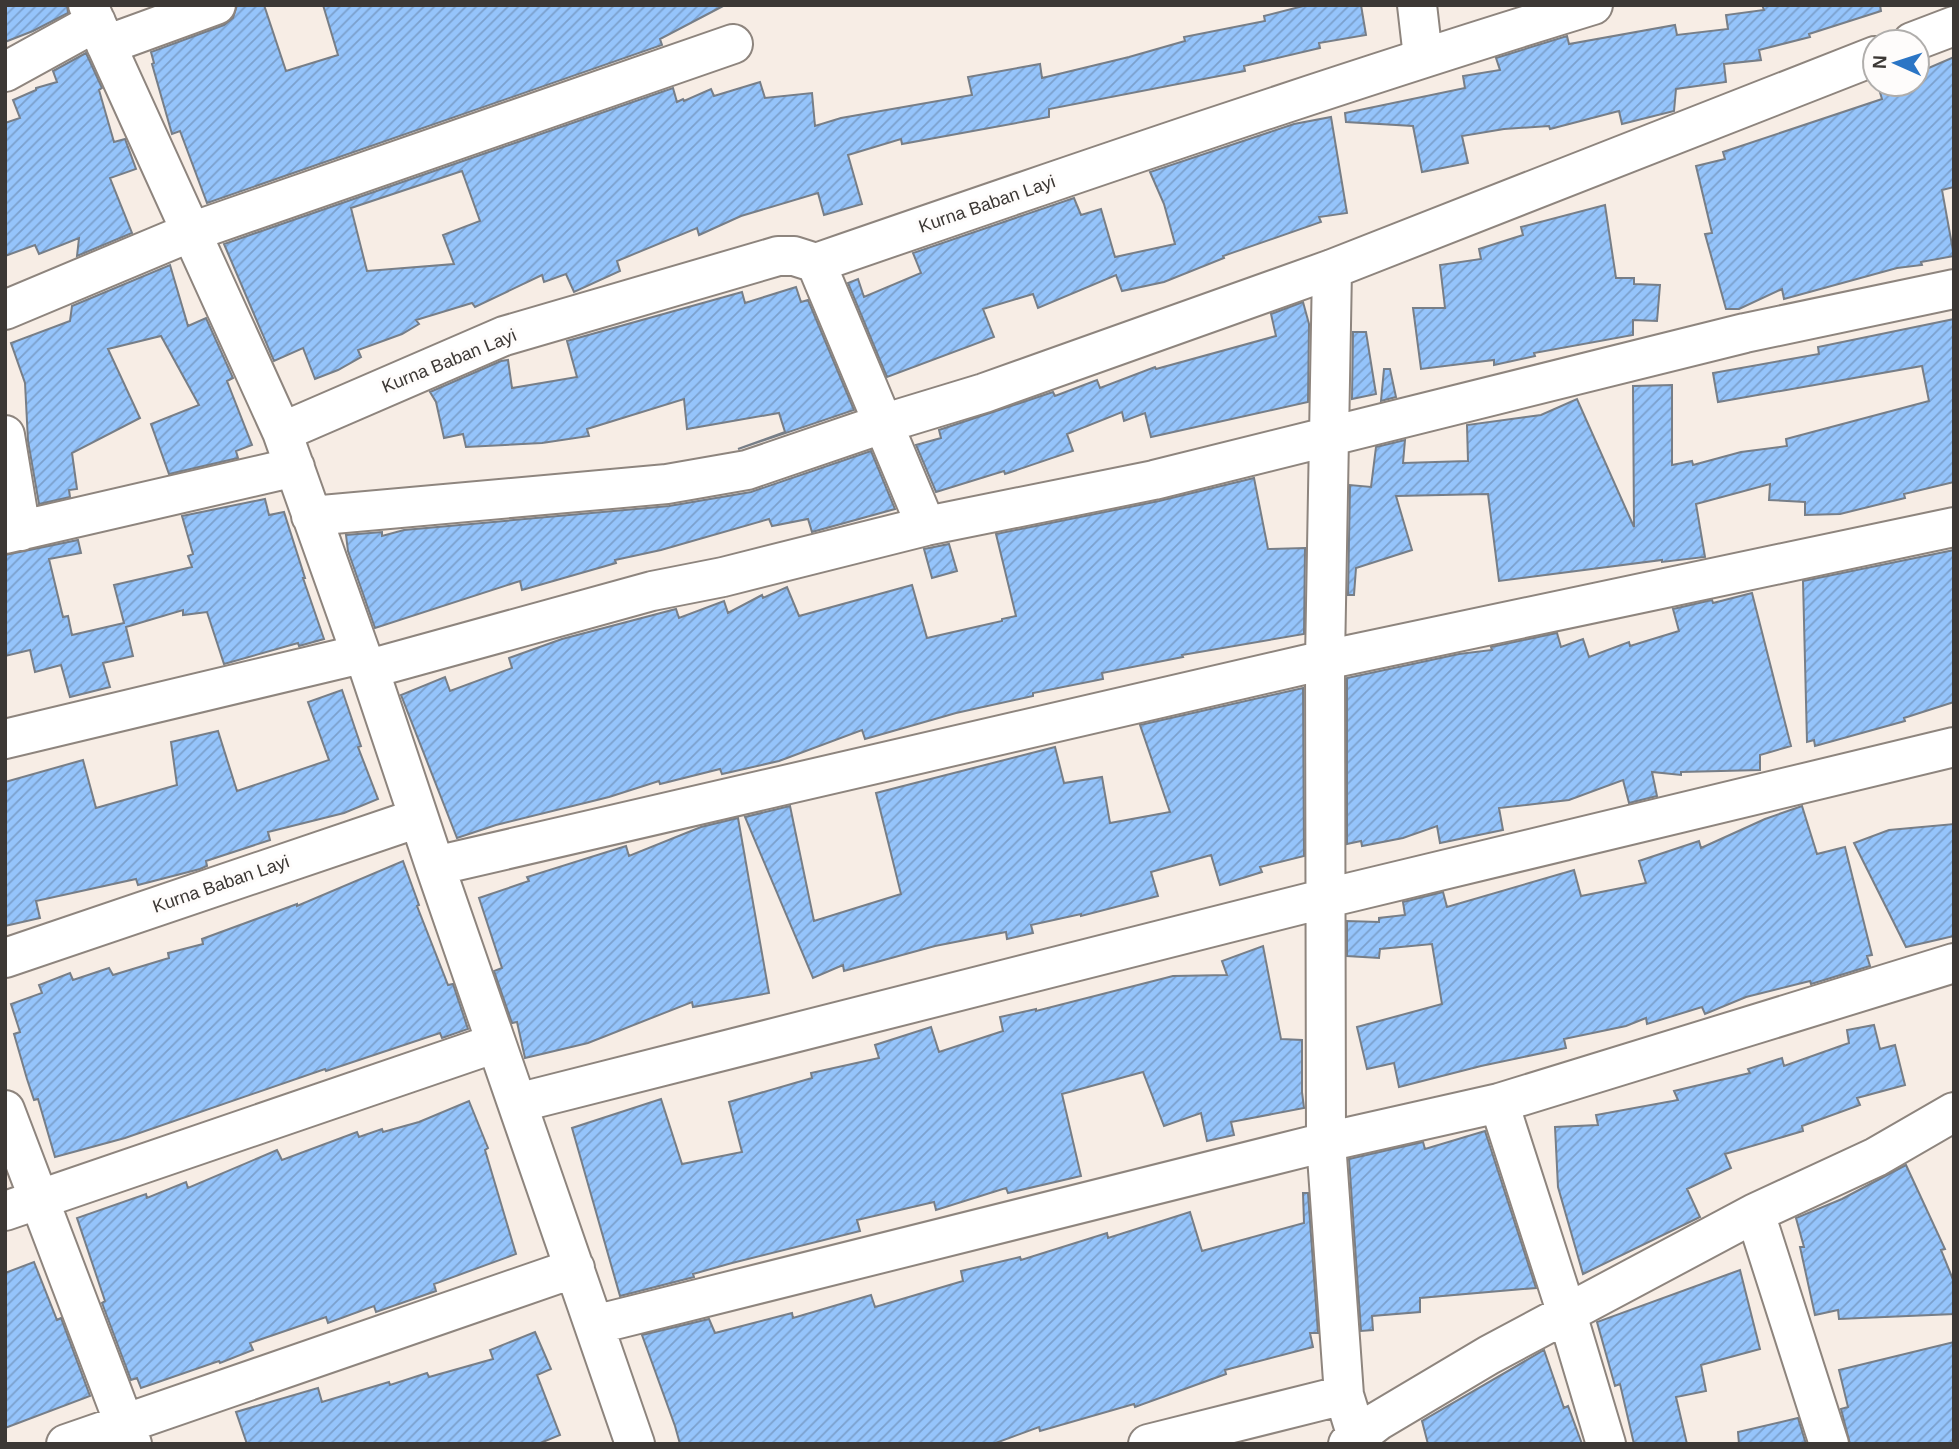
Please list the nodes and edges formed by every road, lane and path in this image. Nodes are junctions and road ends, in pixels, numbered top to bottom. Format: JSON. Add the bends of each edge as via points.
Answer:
{"nodes":[{"id":1,"x":216,"y":5,"type":"edge"},
{"id":2,"x":1417,"y":5,"type":"edge"},
{"id":3,"x":1594,"y":5,"type":"edge"},
{"id":4,"x":97,"y":24,"type":"edge"},
{"id":5,"x":1954,"y":26,"type":"edge"},
{"id":6,"x":1931,"y":35,"type":"edge"},
{"id":7,"x":733,"y":44,"type":"dead end"},
{"id":8,"x":1423,"y":57,"type":"junction"},
{"id":9,"x":1861,"y":61,"type":"edge"},
{"id":10,"x":5,"y":72,"type":"edge"},
{"id":11,"x":191,"y":232,"type":"junction"},
{"id":12,"x":816,"y":263,"type":"junction"},
{"id":13,"x":1332,"y":269,"type":"junction"},
{"id":14,"x":1954,"y":289,"type":"edge"},
{"id":15,"x":5,"y":310,"type":"edge"},
{"id":16,"x":882,"y":424,"type":"junction"},
{"id":17,"x":282,"y":432,"type":"junction"},
{"id":18,"x":5,"y":435,"type":"edge"},
{"id":19,"x":1328,"y":436,"type":"junction"},
{"id":20,"x":295,"y":467,"type":"junction"},
{"id":21,"x":311,"y":516,"type":"junction"},
{"id":22,"x":926,"y":526,"type":"junction"},
{"id":23,"x":1954,"y":527,"type":"edge"},
{"id":24,"x":13,"y":533,"type":"edge"},
{"id":25,"x":1325,"y":660,"type":"junction"},
{"id":26,"x":365,"y":661,"type":"junction"},
{"id":27,"x":5,"y":739,"type":"edge"},
{"id":28,"x":1954,"y":747,"type":"edge"},
{"id":29,"x":418,"y":818,"type":"junction"},
{"id":30,"x":435,"y":866,"type":"junction"},
{"id":31,"x":1327,"y":898,"type":"junction"},
{"id":32,"x":5,"y":958,"type":"edge"},
{"id":33,"x":1954,"y":962,"type":"edge"},
{"id":34,"x":496,"y":1043,"type":"junction"},
{"id":35,"x":517,"y":1103,"type":"junction"},
{"id":36,"x":1499,"y":1103,"type":"junction"},
{"id":37,"x":5,"y":1110,"type":"edge"},
{"id":38,"x":1953,"y":1116,"type":"edge"},
{"id":39,"x":1326,"y":1142,"type":"junction"},
{"id":40,"x":22,"y":1205,"type":"edge"},
{"id":41,"x":1755,"y":1213,"type":"junction"},
{"id":42,"x":575,"y":1268,"type":"junction"},
{"id":43,"x":1567,"y":1314,"type":"junction"},
{"id":44,"x":594,"y":1325,"type":"junction"},
{"id":45,"x":1344,"y":1395,"type":"junction"},
{"id":46,"x":128,"y":1433,"type":"edge"},
{"id":47,"x":1367,"y":1437,"type":"edge"},
{"id":48,"x":66,"y":1444,"type":"edge"},
{"id":49,"x":635,"y":1444,"type":"edge"},
{"id":50,"x":1148,"y":1444,"type":"edge"},
{"id":51,"x":1606,"y":1444,"type":"edge"},
{"id":52,"x":1829,"y":1444,"type":"edge"}],
"edges":[{"from":1,"to":4,"type":"street"},
{"from":2,"to":8,"type":"street"},
{"from":3,"to":8,"type":"street","name":"Kurna Baban Layi"},
{"from":4,"to":10,"type":"street"},
{"from":4,"to":11,"type":"street"},
{"from":5,"to":6,"type":"street"},
{"from":7,"to":11,"type":"street"},
{"from":8,"to":12,"type":"street","name":"Kurna Baban Layi"},
{"from":9,"to":13,"type":"street"},
{"from":11,"to":15,"type":"street"},
{"from":11,"to":17,"type":"street"},
{"from":12,"to":16,"type":"street"},
{"from":12,"to":17,"type":"street","name":"Kurna Baban Layi","via":[[778,256],[504,336]]},
{"from":13,"to":16,"type":"street","via":[[984,393]]},
{"from":13,"to":19,"type":"street"},
{"from":14,"to":19,"type":"street","via":[[1745,333]]},
{"from":16,"to":21,"type":"street","via":[[747,470],[702,480]]},
{"from":16,"to":22,"type":"street"},
{"from":17,"to":20,"type":"street"},
{"from":18,"to":24,"type":"street"},
{"from":19,"to":22,"type":"street","via":[[1154,480]]},
{"from":19,"to":25,"type":"street"},
{"from":20,"to":21,"type":"street"},
{"from":20,"to":24,"type":"street"},
{"from":21,"to":26,"type":"street"},
{"from":22,"to":26,"type":"street"},
{"from":23,"to":25,"type":"street"},
{"from":25,"to":30,"type":"street"},
{"from":25,"to":31,"type":"street"},
{"from":26,"to":27,"type":"street"},
{"from":26,"to":29,"type":"street"},
{"from":28,"to":31,"type":"street"},
{"from":29,"to":30,"type":"street"},
{"from":29,"to":32,"type":"street","name":"Kurna Baban Layi"},
{"from":30,"to":34,"type":"street"},
{"from":31,"to":35,"type":"street"},
{"from":31,"to":39,"type":"street"},
{"from":33,"to":36,"type":"street"},
{"from":34,"to":35,"type":"street"},
{"from":34,"to":40,"type":"street"},
{"from":35,"to":42,"type":"street"},
{"from":36,"to":39,"type":"street"},
{"from":36,"to":43,"type":"street"},
{"from":37,"to":40,"type":"street"},
{"from":38,"to":41,"type":"street"},
{"from":39,"to":44,"type":"street"},
{"from":39,"to":45,"type":"street"},
{"from":40,"to":46,"type":"street"},
{"from":41,"to":43,"type":"street"},
{"from":41,"to":52,"type":"street"},
{"from":42,"to":44,"type":"street"},
{"from":42,"to":46,"type":"street"},
{"from":43,"to":47,"type":"street","via":[[1489,1355]]},
{"from":43,"to":51,"type":"street"},
{"from":44,"to":49,"type":"street"},
{"from":45,"to":47,"type":"street"},
{"from":45,"to":50,"type":"street"},
{"from":46,"to":48,"type":"street"}]}
